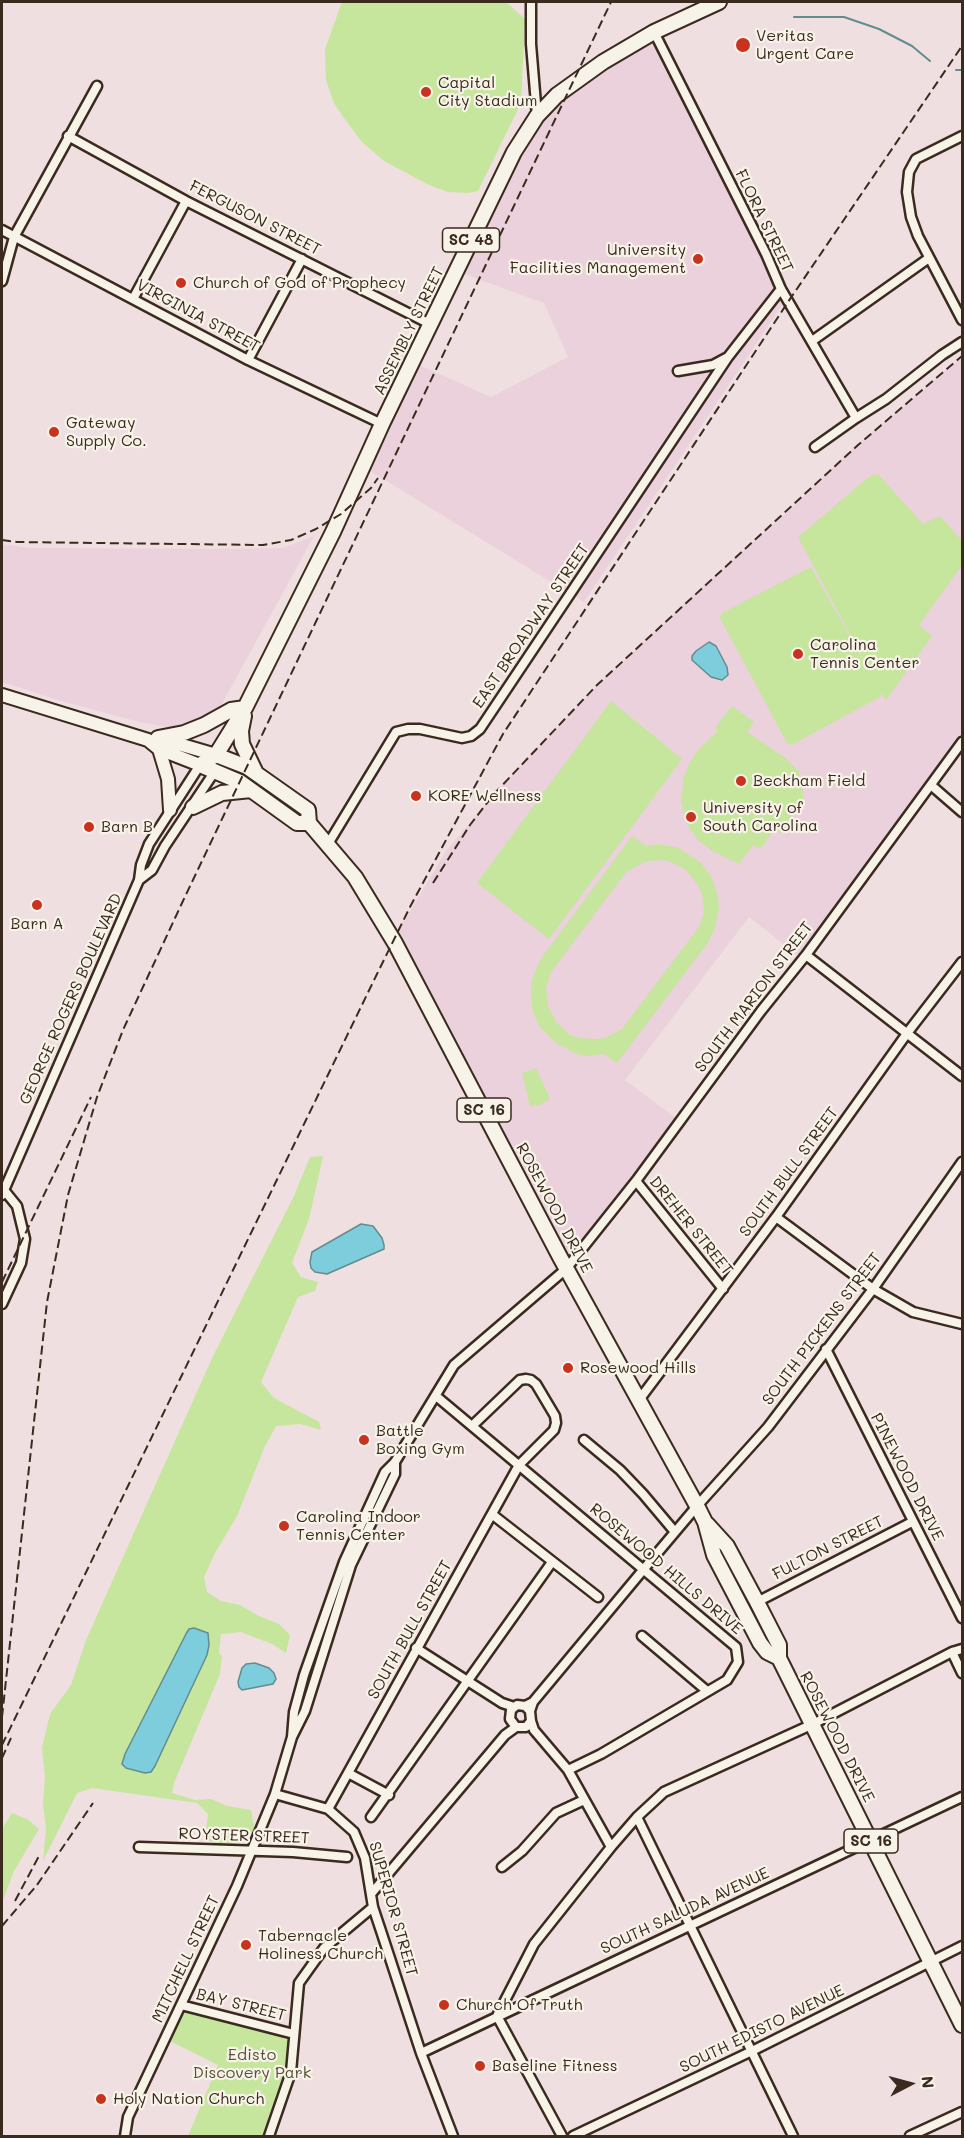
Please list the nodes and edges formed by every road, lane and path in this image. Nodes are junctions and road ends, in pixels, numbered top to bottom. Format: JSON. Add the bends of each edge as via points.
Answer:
{"nodes":[{"id":1,"x":531,"y":2,"type":"edge"},
{"id":2,"x":719,"y":2,"type":"edge"},
{"id":3,"x":654,"y":32,"type":"junction"},
{"id":4,"x":97,"y":86,"type":"dead end"},
{"id":5,"x":537,"y":116,"type":"junction"},
{"id":6,"x":68,"y":136,"type":"junction"},
{"id":7,"x":963,"y":136,"type":"edge"},
{"id":8,"x":186,"y":201,"type":"junction"},
{"id":9,"x":2,"y":230,"type":"edge"},
{"id":10,"x":14,"y":237,"type":"junction"},
{"id":11,"x":929,"y":258,"type":"junction"},
{"id":12,"x":302,"y":259,"type":"junction"},
{"id":13,"x":2,"y":281,"type":"edge"},
{"id":14,"x":781,"y":289,"type":"junction"},
{"id":15,"x":134,"y":299,"type":"junction"},
{"id":16,"x":963,"y":320,"type":"edge"},
{"id":17,"x":430,"y":324,"type":"junction"},
{"id":18,"x":812,"y":341,"type":"junction"},
{"id":19,"x":963,"y":342,"type":"edge"},
{"id":20,"x":728,"y":357,"type":"junction"},
{"id":21,"x":248,"y":360,"type":"junction"},
{"id":22,"x":678,"y":371,"type":"dead end"},
{"id":23,"x":856,"y":417,"type":"junction"},
{"id":24,"x":382,"y":424,"type":"junction"},
{"id":25,"x":815,"y":447,"type":"dead end"},
{"id":26,"x":2,"y":695,"type":"edge"},
{"id":27,"x":245,"y":708,"type":"junction"},
{"id":28,"x":963,"y":742,"type":"edge"},
{"id":29,"x":155,"y":743,"type":"junction"},
{"id":30,"x":216,"y":755,"type":"junction"},
{"id":31,"x":200,"y":765,"type":"junction"},
{"id":32,"x":215,"y":771,"type":"junction"},
{"id":33,"x":256,"y":773,"type":"junction"},
{"id":34,"x":932,"y":786,"type":"junction"},
{"id":35,"x":251,"y":790,"type":"junction"},
{"id":36,"x":193,"y":807,"type":"junction"},
{"id":37,"x":170,"y":810,"type":"junction"},
{"id":38,"x":963,"y":812,"type":"edge"},
{"id":39,"x":309,"y":823,"type":"junction"},
{"id":40,"x":328,"y":844,"type":"junction"},
{"id":41,"x":139,"y":880,"type":"junction"},
{"id":42,"x":806,"y":955,"type":"junction"},
{"id":43,"x":963,"y":962,"type":"edge"},
{"id":44,"x":908,"y":1032,"type":"junction"},
{"id":45,"x":963,"y":1076,"type":"edge"},
{"id":46,"x":963,"y":1162,"type":"edge"},
{"id":47,"x":636,"y":1181,"type":"junction"},
{"id":48,"x":3,"y":1192,"type":"edge"},
{"id":49,"x":776,"y":1217,"type":"junction"},
{"id":50,"x":566,"y":1269,"type":"junction"},
{"id":51,"x":723,"y":1289,"type":"junction"},
{"id":52,"x":873,"y":1289,"type":"junction"},
{"id":53,"x":2,"y":1304,"type":"edge"},
{"id":54,"x":963,"y":1324,"type":"edge"},
{"id":55,"x":826,"y":1349,"type":"junction"},
{"id":56,"x":436,"y":1396,"type":"junction"},
{"id":57,"x":639,"y":1400,"type":"junction"},
{"id":58,"x":472,"y":1426,"type":"junction"},
{"id":59,"x":584,"y":1440,"type":"dead end"},
{"id":60,"x":519,"y":1465,"type":"junction"},
{"id":61,"x":697,"y":1506,"type":"junction"},
{"id":62,"x":493,"y":1515,"type":"junction"},
{"id":63,"x":705,"y":1522,"type":"junction"},
{"id":64,"x":912,"y":1522,"type":"junction"},
{"id":65,"x":675,"y":1532,"type":"junction"},
{"id":66,"x":552,"y":1562,"type":"junction"},
{"id":67,"x":644,"y":1570,"type":"junction"},
{"id":68,"x":598,"y":1597,"type":"dead end"},
{"id":69,"x":757,"y":1602,"type":"junction"},
{"id":70,"x":963,"y":1618,"type":"edge"},
{"id":71,"x":642,"y":1636,"type":"dead end"},
{"id":72,"x":416,"y":1648,"type":"junction"},
{"id":73,"x":963,"y":1649,"type":"edge"},
{"id":74,"x":952,"y":1652,"type":"junction"},
{"id":75,"x":779,"y":1658,"type":"junction"},
{"id":76,"x":963,"y":1673,"type":"edge"},
{"id":77,"x":469,"y":1682,"type":"junction"},
{"id":78,"x":707,"y":1691,"type":"junction"},
{"id":79,"x":529,"y":1706,"type":"junction"},
{"id":80,"x":511,"y":1715,"type":"junction"},
{"id":81,"x":813,"y":1724,"type":"junction"},
{"id":82,"x":530,"y":1726,"type":"junction"},
{"id":83,"x":568,"y":1770,"type":"junction"},
{"id":84,"x":348,"y":1773,"type":"junction"},
{"id":85,"x":275,"y":1794,"type":"junction"},
{"id":86,"x":388,"y":1795,"type":"junction"},
{"id":87,"x":963,"y":1797,"type":"edge"},
{"id":88,"x":584,"y":1800,"type":"junction"},
{"id":89,"x":328,"y":1809,"type":"junction"},
{"id":90,"x":372,"y":1817,"type":"dead end"},
{"id":91,"x":637,"y":1817,"type":"junction"},
{"id":92,"x":872,"y":1841,"type":"junction"},
{"id":93,"x":139,"y":1847,"type":"dead end"},
{"id":94,"x":611,"y":1847,"type":"junction"},
{"id":95,"x":252,"y":1852,"type":"junction"},
{"id":96,"x":346,"y":1857,"type":"dead end"},
{"id":97,"x":502,"y":1867,"type":"dead end"},
{"id":98,"x":371,"y":1894,"type":"junction"},
{"id":99,"x":374,"y":1907,"type":"junction"},
{"id":100,"x":690,"y":1926,"type":"junction"},
{"id":101,"x":963,"y":1946,"type":"edge"},
{"id":102,"x":932,"y":1962,"type":"junction"},
{"id":103,"x":181,"y":2005,"type":"junction"},
{"id":104,"x":497,"y":2016,"type":"junction"},
{"id":105,"x":963,"y":2025,"type":"edge"},
{"id":106,"x":294,"y":2034,"type":"junction"},
{"id":107,"x":752,"y":2051,"type":"junction"},
{"id":108,"x":421,"y":2053,"type":"junction"},
{"id":109,"x":963,"y":2112,"type":"edge"},
{"id":110,"x":125,"y":2136,"type":"edge"},
{"id":111,"x":269,"y":2136,"type":"edge"},
{"id":112,"x":453,"y":2136,"type":"edge"},
{"id":113,"x":562,"y":2136,"type":"edge"},
{"id":114,"x":573,"y":2136,"type":"edge"},
{"id":115,"x":793,"y":2136,"type":"edge"},
{"id":116,"x":910,"y":2136,"type":"edge"}],
"edges":[{"from":1,"to":5,"type":"street"},
{"from":2,"to":3,"type":"main road","name":"ASSEMBLY STREET","number":"SC 48"},
{"from":3,"to":5,"type":"main road","name":"ASSEMBLY STREET","number":"SC 48","via":[[572,83]]},
{"from":3,"to":14,"type":"street","name":"FLORA STREET"},
{"from":4,"to":6,"type":"street"},
{"from":5,"to":17,"type":"main road","name":"ASSEMBLY STREET","number":"SC 48","via":[[514,152]]},
{"from":6,"to":8,"type":"street","name":"FERGUSON STREET"},
{"from":6,"to":10,"type":"street"},
{"from":7,"to":11,"type":"street","via":[[916,159],[907,180],[911,217]]},
{"from":8,"to":12,"type":"street","name":"FERGUSON STREET"},
{"from":8,"to":15,"type":"street"},
{"from":9,"to":10,"type":"street","name":"VIRGINIA STREET"},
{"from":10,"to":13,"type":"street"},
{"from":10,"to":15,"type":"street","name":"VIRGINIA STREET"},
{"from":11,"to":16,"type":"street"},
{"from":11,"to":18,"type":"street"},
{"from":12,"to":17,"type":"street","name":"FERGUSON STREET"},
{"from":12,"to":21,"type":"street"},
{"from":14,"to":18,"type":"street","name":"FLORA STREET"},
{"from":14,"to":20,"type":"street","name":"EAST BROADWAY STREET"},
{"from":15,"to":21,"type":"street","name":"VIRGINIA STREET"},
{"from":17,"to":24,"type":"main road","name":"ASSEMBLY STREET","number":"SC 48"},
{"from":18,"to":23,"type":"street","name":"FLORA STREET"},
{"from":19,"to":23,"type":"street"},
{"from":20,"to":22,"type":"street","via":[[713,365]]},
{"from":20,"to":40,"type":"street","name":"EAST BROADWAY STREET","via":[[480,729],[462,738],[420,729],[396,732]]},
{"from":21,"to":24,"type":"street","name":"VIRGINIA STREET"},
{"from":23,"to":25,"type":"street"},
{"from":24,"to":27,"type":"main road","name":"ASSEMBLY STREET","number":"SC 48"},
{"from":26,"to":29,"type":"main road","name":"ROSEWOOD DRIVE"},
{"from":27,"to":29,"type":"main road","via":[[231,710],[204,725]]},
{"from":27,"to":30,"type":"main road","name":"ASSEMBLY STREET","number":"SC 48"},
{"from":27,"to":33,"type":"main road","via":[[242,744]]},
{"from":28,"to":34,"type":"street","name":"SOUTH MARION STREET"},
{"from":29,"to":30,"type":"main road","name":"ROSEWOOD DRIVE","number":"SC 16"},
{"from":29,"to":31,"type":"main road","name":"ROSEWOOD DRIVE"},
{"from":29,"to":37,"type":"main road","via":[[168,779]]},
{"from":30,"to":31,"type":"main road","name":"ASSEMBLY STREET"},
{"from":30,"to":32,"type":"main road","name":"ASSEMBLY STREET"},
{"from":30,"to":33,"type":"main road","name":"ROSEWOOD DRIVE","number":"SC 16"},
{"from":31,"to":32,"type":"main road","name":"ROSEWOOD DRIVE"},
{"from":31,"to":37,"type":"street","name":"GEORGE ROGERS BOULEVARD"},
{"from":32,"to":35,"type":"main road","name":"ROSEWOOD DRIVE","number":"SC 16"},
{"from":32,"to":36,"type":"street","name":"GEORGE ROGERS BOULEVARD"},
{"from":33,"to":39,"type":"main road","name":"ROSEWOOD DRIVE","number":"SC 16","via":[[308,810]]},
{"from":34,"to":38,"type":"street"},
{"from":34,"to":42,"type":"street","name":"SOUTH MARION STREET"},
{"from":35,"to":36,"type":"main road","via":[[222,793]]},
{"from":35,"to":39,"type":"main road","name":"ROSEWOOD DRIVE","number":"SC 16","via":[[297,823]]},
{"from":36,"to":41,"type":"street","name":"GEORGE ROGERS BOULEVARD","via":[[152,870]]},
{"from":37,"to":41,"type":"street","name":"GEORGE ROGERS BOULEVARD","via":[[149,844]]},
{"from":39,"to":40,"type":"main road","name":"ROSEWOOD DRIVE","number":"SC 16"},
{"from":40,"to":50,"type":"main road","name":"ROSEWOOD DRIVE","number":"SC 16","via":[[355,878],[395,943]]},
{"from":41,"to":48,"type":"street","name":"GEORGE ROGERS BOULEVARD"},
{"from":42,"to":44,"type":"street"},
{"from":42,"to":47,"type":"street","name":"SOUTH MARION STREET"},
{"from":43,"to":44,"type":"street","name":"SOUTH BULL STREET"},
{"from":44,"to":45,"type":"street"},
{"from":44,"to":49,"type":"street","name":"SOUTH BULL STREET"},
{"from":46,"to":52,"type":"street","name":"SOUTH PICKENS STREET"},
{"from":47,"to":50,"type":"street","name":"SOUTH MARION STREET"},
{"from":47,"to":51,"type":"street","name":"DREHER STREET"},
{"from":48,"to":53,"type":"street","via":[[17,1206],[24,1239],[21,1263]]},
{"from":49,"to":51,"type":"street","name":"SOUTH BULL STREET"},
{"from":49,"to":52,"type":"street"},
{"from":50,"to":56,"type":"street","via":[[454,1365]]},
{"from":50,"to":57,"type":"main road","name":"ROSEWOOD DRIVE","number":"SC 16"},
{"from":51,"to":57,"type":"street","name":"SOUTH BULL STREET"},
{"from":52,"to":54,"type":"street","via":[[913,1312]]},
{"from":52,"to":55,"type":"street","name":"SOUTH PICKENS STREET"},
{"from":55,"to":61,"type":"street","name":"SOUTH PICKENS STREET","via":[[768,1427]]},
{"from":55,"to":64,"type":"street","name":"PINEWOOD DRIVE"},
{"from":56,"to":58,"type":"street","name":"ROSEWOOD HILLS DRIVE"},
{"from":56,"to":85,"type":"street","via":[[385,1472],[344,1562],[304,1676]]},
{"from":57,"to":61,"type":"main road","name":"ROSEWOOD DRIVE","number":"SC 16"},
{"from":58,"to":60,"type":"street","name":"ROSEWOOD HILLS DRIVE"},
{"from":58,"to":60,"type":"street","via":[[520,1380],[536,1384],[556,1423],[554,1430]]},
{"from":59,"to":65,"type":"street","via":[[620,1470]]},
{"from":60,"to":62,"type":"street","name":"SOUTH BULL STREET"},
{"from":60,"to":67,"type":"street","name":"ROSEWOOD HILLS DRIVE"},
{"from":61,"to":63,"type":"main road","name":"ROSEWOOD DRIVE","number":"SC 16"},
{"from":61,"to":65,"type":"street"},
{"from":62,"to":66,"type":"street"},
{"from":62,"to":72,"type":"street","name":"SOUTH BULL STREET"},
{"from":63,"to":69,"type":"main road","name":"ROSEWOOD DRIVE","number":"SC 16","via":[[727,1546]]},
{"from":63,"to":75,"type":"main road","name":"ROSEWOOD DRIVE","number":"SC 16","via":[[714,1555],[760,1643]]},
{"from":64,"to":69,"type":"street","name":"FULTON STREET"},
{"from":64,"to":70,"type":"street","name":"PINEWOOD DRIVE"},
{"from":65,"to":67,"type":"street"},
{"from":66,"to":68,"type":"street"},
{"from":66,"to":77,"type":"street"},
{"from":67,"to":78,"type":"street","name":"ROSEWOOD HILLS DRIVE","via":[[736,1647],[738,1662],[727,1680]]},
{"from":67,"to":79,"type":"street"},
{"from":69,"to":75,"type":"main road","name":"ROSEWOOD DRIVE","number":"SC 16","via":[[779,1645]]},
{"from":71,"to":78,"type":"street"},
{"from":72,"to":77,"type":"street"},
{"from":72,"to":84,"type":"street","name":"SOUTH BULL STREET"},
{"from":73,"to":74,"type":"street"},
{"from":74,"to":76,"type":"street"},
{"from":74,"to":81,"type":"street"},
{"from":75,"to":81,"type":"main road","name":"ROSEWOOD DRIVE","number":"SC 16"},
{"from":77,"to":80,"type":"street"},
{"from":77,"to":86,"type":"street"},
{"from":78,"to":83,"type":"street","name":"ROSEWOOD HILLS DRIVE"},
{"from":79,"to":80,"type":"street"},
{"from":79,"to":82,"type":"street"},
{"from":80,"to":82,"type":"street"},
{"from":80,"to":98,"type":"street","via":[[508,1732]]},
{"from":81,"to":91,"type":"street","via":[[664,1792]]},
{"from":81,"to":92,"type":"main road","name":"ROSEWOOD DRIVE","number":"SC 16"},
{"from":82,"to":83,"type":"street"},
{"from":83,"to":88,"type":"street"},
{"from":84,"to":86,"type":"street"},
{"from":84,"to":89,"type":"street","name":"SOUTH BULL STREET"},
{"from":85,"to":89,"type":"street","name":"SUPERIOR STREET"},
{"from":85,"to":95,"type":"street","name":"MITCHELL STREET"},
{"from":86,"to":90,"type":"street"},
{"from":87,"to":92,"type":"street","name":"SOUTH SALUDA AVENUE"},
{"from":88,"to":94,"type":"street"},
{"from":88,"to":97,"type":"street","via":[[555,1812],[522,1851]]},
{"from":89,"to":98,"type":"street","name":"SUPERIOR STREET","via":[[354,1832],[365,1857]]},
{"from":91,"to":94,"type":"street"},
{"from":91,"to":100,"type":"street"},
{"from":92,"to":100,"type":"street","name":"SOUTH SALUDA AVENUE"},
{"from":92,"to":102,"type":"main road","name":"ROSEWOOD DRIVE","number":"SC 16"},
{"from":93,"to":95,"type":"street","name":"ROYSTER STREET"},
{"from":94,"to":104,"type":"street","via":[[534,1944]]},
{"from":95,"to":96,"type":"street","name":"ROYSTER STREET"},
{"from":95,"to":103,"type":"street","name":"MITCHELL STREET"},
{"from":98,"to":99,"type":"street","name":"SUPERIOR STREET"},
{"from":99,"to":106,"type":"street","via":[[324,1948],[299,1983]]},
{"from":99,"to":108,"type":"street","name":"SUPERIOR STREET"},
{"from":100,"to":104,"type":"street","name":"SOUTH SALUDA AVENUE"},
{"from":100,"to":107,"type":"street"},
{"from":101,"to":102,"type":"street","name":"SOUTH EDISTO AVENUE"},
{"from":102,"to":105,"type":"main road","name":"ROSEWOOD DRIVE","number":"SC 16"},
{"from":102,"to":107,"type":"street","name":"SOUTH EDISTO AVENUE"},
{"from":103,"to":106,"type":"street","name":"BAY STREET"},
{"from":103,"to":110,"type":"street","name":"MITCHELL STREET","via":[[128,2117]]},
{"from":104,"to":108,"type":"street","name":"SOUTH SALUDA AVENUE"},
{"from":104,"to":113,"type":"street"},
{"from":106,"to":111,"type":"street","via":[[291,2072]]},
{"from":107,"to":114,"type":"street","name":"SOUTH EDISTO AVENUE"},
{"from":107,"to":115,"type":"street"},
{"from":108,"to":112,"type":"street","name":"SUPERIOR STREET"},
{"from":109,"to":116,"type":"street"}]}
